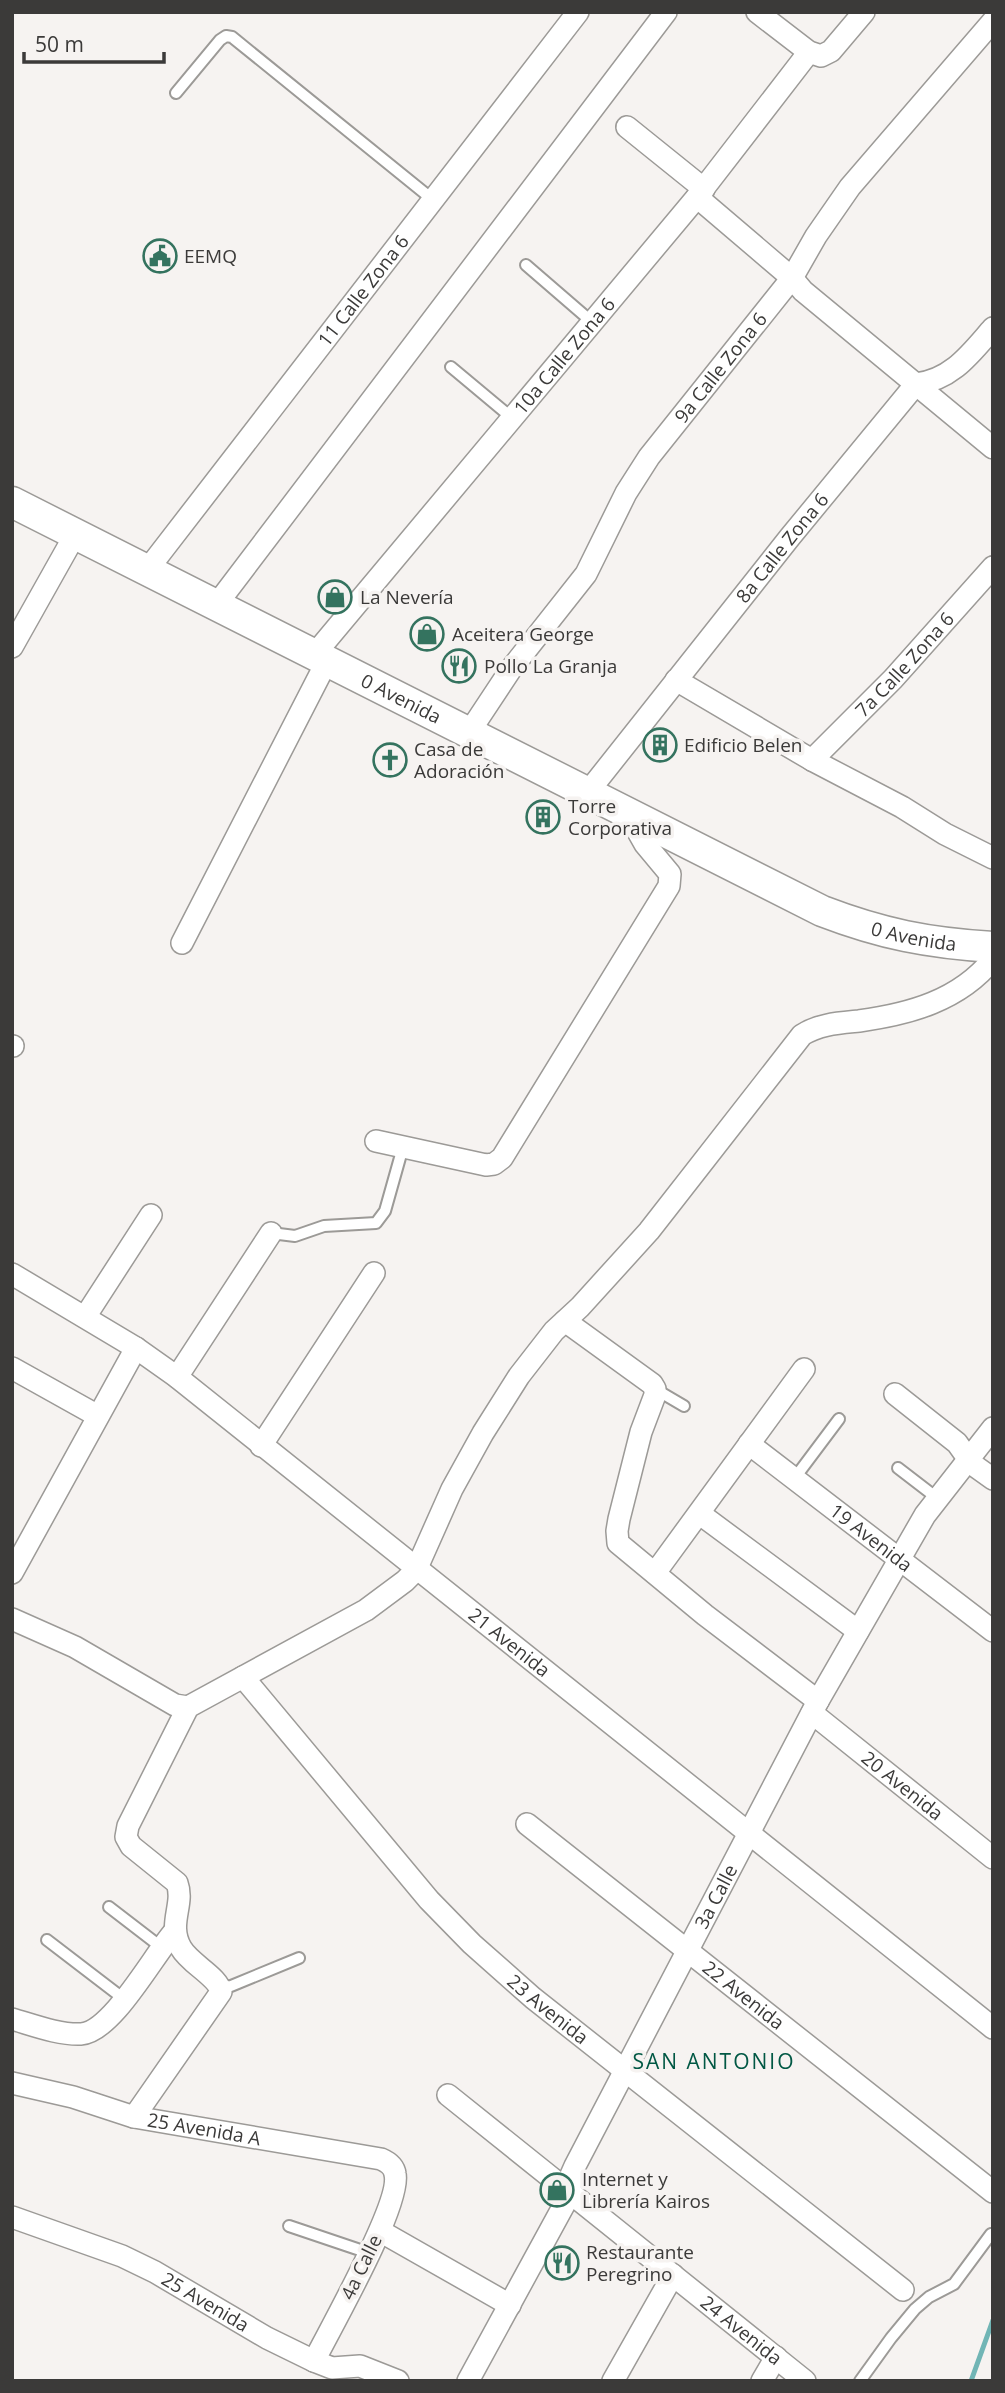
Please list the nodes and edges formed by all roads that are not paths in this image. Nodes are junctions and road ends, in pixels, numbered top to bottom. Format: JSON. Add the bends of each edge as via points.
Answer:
{"nodes":[{"id":1,"x":578,"y":12,"type":"edge"},
{"id":2,"x":666,"y":12,"type":"edge"},
{"id":3,"x":757,"y":12,"type":"edge"},
{"id":4,"x":864,"y":12,"type":"edge"},
{"id":5,"x":993,"y":21,"type":"edge"},
{"id":6,"x":815,"y":54,"type":"junction"},
{"id":7,"x":176,"y":93,"type":"dead end"},
{"id":8,"x":627,"y":127,"type":"dead end"},
{"id":9,"x":700,"y":193,"type":"junction"},
{"id":10,"x":432,"y":199,"type":"junction"},
{"id":11,"x":526,"y":265,"type":"dead end"},
{"id":12,"x":792,"y":278,"type":"junction"},
{"id":13,"x":592,"y":322,"type":"junction"},
{"id":14,"x":993,"y":328,"type":"edge"},
{"id":15,"x":451,"y":367,"type":"dead end"},
{"id":16,"x":916,"y":384,"type":"junction"},
{"id":17,"x":512,"y":418,"type":"junction"},
{"id":18,"x":993,"y":448,"type":"edge"},
{"id":19,"x":12,"y":502,"type":"edge"},
{"id":20,"x":76,"y":533,"type":"junction"},
{"id":21,"x":993,"y":567,"type":"edge"},
{"id":22,"x":148,"y":569,"type":"junction"},
{"id":23,"x":216,"y":604,"type":"junction"},
{"id":24,"x":12,"y":647,"type":"edge"},
{"id":25,"x":321,"y":658,"type":"junction"},
{"id":26,"x":677,"y":680,"type":"junction"},
{"id":27,"x":470,"y":731,"type":"junction"},
{"id":28,"x":812,"y":760,"type":"junction"},
{"id":29,"x":588,"y":792,"type":"junction"},
{"id":30,"x":628,"y":814,"type":"junction"},
{"id":31,"x":993,"y":858,"type":"edge"},
{"id":32,"x":182,"y":943,"type":"dead end"},
{"id":33,"x":993,"y":947,"type":"edge"},
{"id":34,"x":993,"y":960,"type":"edge"},
{"id":35,"x":376,"y":1141,"type":"dead end"},
{"id":36,"x":403,"y":1147,"type":"junction"},
{"id":37,"x":151,"y":1215,"type":"dead end"},
{"id":38,"x":271,"y":1233,"type":"joint"},
{"id":39,"x":374,"y":1272,"type":"dead end"},
{"id":40,"x":12,"y":1274,"type":"edge"},
{"id":41,"x":85,"y":1317,"type":"junction"},
{"id":42,"x":565,"y":1321,"type":"junction"},
{"id":43,"x":136,"y":1348,"type":"junction"},
{"id":44,"x":12,"y":1368,"type":"edge"},
{"id":45,"x":804,"y":1369,"type":"dead end"},
{"id":46,"x":177,"y":1377,"type":"junction"},
{"id":47,"x":655,"y":1389,"type":"junction"},
{"id":48,"x":895,"y":1394,"type":"dead end"},
{"id":49,"x":684,"y":1406,"type":"dead end"},
{"id":50,"x":98,"y":1416,"type":"junction"},
{"id":51,"x":839,"y":1419,"type":"dead end"},
{"id":52,"x":993,"y":1428,"type":"edge"},
{"id":53,"x":749,"y":1444,"type":"junction"},
{"id":54,"x":261,"y":1446,"type":"junction"},
{"id":55,"x":970,"y":1459,"type":"junction"},
{"id":56,"x":898,"y":1468,"type":"dead end"},
{"id":57,"x":794,"y":1479,"type":"junction"},
{"id":58,"x":993,"y":1479,"type":"edge"},
{"id":59,"x":937,"y":1498,"type":"junction"},
{"id":60,"x":700,"y":1514,"type":"junction"},
{"id":61,"x":900,"y":1560,"type":"junction"},
{"id":62,"x":416,"y":1570,"type":"junction"},
{"id":63,"x":12,"y":1573,"type":"edge"},
{"id":64,"x":656,"y":1573,"type":"junction"},
{"id":65,"x":12,"y":1619,"type":"edge"},
{"id":66,"x":858,"y":1631,"type":"junction"},
{"id":67,"x":993,"y":1631,"type":"edge"},
{"id":68,"x":243,"y":1677,"type":"junction"},
{"id":69,"x":188,"y":1707,"type":"junction"},
{"id":70,"x":815,"y":1707,"type":"junction"},
{"id":71,"x":527,"y":1824,"type":"dead end"},
{"id":72,"x":747,"y":1833,"type":"junction"},
{"id":73,"x":993,"y":1858,"type":"edge"},
{"id":74,"x":108,"y":1907,"type":"dead end"},
{"id":75,"x":167,"y":1939,"type":"junction"},
{"id":76,"x":47,"y":1940,"type":"dead end"},
{"id":77,"x":687,"y":1949,"type":"junction"},
{"id":78,"x":299,"y":1958,"type":"dead end"},
{"id":79,"x":221,"y":1987,"type":"junction"},
{"id":80,"x":124,"y":1999,"type":"junction"},
{"id":81,"x":12,"y":2019,"type":"edge"},
{"id":82,"x":993,"y":2028,"type":"edge"},
{"id":83,"x":624,"y":2068,"type":"junction"},
{"id":84,"x":12,"y":2083,"type":"edge"},
{"id":85,"x":448,"y":2095,"type":"dead end"},
{"id":86,"x":134,"y":2117,"type":"junction"},
{"id":87,"x":394,"y":2169,"type":"joint"},
{"id":88,"x":992,"y":2190,"type":"edge"},
{"id":89,"x":569,"y":2194,"type":"junction"},
{"id":90,"x":12,"y":2217,"type":"edge"},
{"id":91,"x":289,"y":2226,"type":"dead end"},
{"id":92,"x":380,"y":2231,"type":"junction"},
{"id":93,"x":991,"y":2234,"type":"dead end"},
{"id":94,"x":369,"y":2253,"type":"junction"},
{"id":95,"x":673,"y":2275,"type":"junction"},
{"id":96,"x":903,"y":2290,"type":"dead end"},
{"id":97,"x":510,"y":2305,"type":"junction"},
{"id":98,"x":776,"y":2357,"type":"junction"},
{"id":99,"x":314,"y":2361,"type":"junction"},
{"id":100,"x":354,"y":2374,"type":"edge"},
{"id":101,"x":398,"y":2381,"type":"edge"},
{"id":102,"x":468,"y":2381,"type":"edge"},
{"id":103,"x":613,"y":2381,"type":"edge"},
{"id":104,"x":762,"y":2381,"type":"edge"},
{"id":105,"x":805,"y":2381,"type":"edge"},
{"id":106,"x":860,"y":2381,"type":"edge"}],
"edges":[{"from":1,"to":10,"type":"street","name":"11 Calle Zona 6"},
{"from":2,"to":23,"type":"street"},
{"from":3,"to":6,"type":"street"},
{"from":4,"to":6,"type":"street","name":"10a Calle Zona 6","via":[[831,51]]},
{"from":5,"to":12,"type":"street","name":"9a Calle Zona 6","via":[[850,187]]},
{"from":6,"to":9,"type":"street","name":"10a Calle Zona 6"},
{"from":7,"to":10,"type":"lane","via":[[220,40],[232,37]]},
{"from":8,"to":9,"type":"street"},
{"from":9,"to":12,"type":"street"},
{"from":9,"to":13,"type":"street","name":"10a Calle Zona 6"},
{"from":10,"to":22,"type":"street","name":"11 Calle Zona 6"},
{"from":11,"to":13,"type":"lane"},
{"from":12,"to":16,"type":"street"},
{"from":12,"to":27,"type":"street","name":"9a Calle Zona 6","via":[[649,457],[586,574],[511,668]]},
{"from":13,"to":17,"type":"street","name":"10a Calle Zona 6"},
{"from":14,"to":16,"type":"street","via":[[959,366],[932,382]]},
{"from":15,"to":17,"type":"lane"},
{"from":16,"to":18,"type":"street"},
{"from":16,"to":26,"type":"street","name":"8a Calle Zona 6"},
{"from":17,"to":25,"type":"street","name":"10a Calle Zona 6"},
{"from":19,"to":20,"type":"street","name":"0 Avenida"},
{"from":20,"to":22,"type":"street","name":"0 Avenida"},
{"from":20,"to":24,"type":"street"},
{"from":21,"to":28,"type":"street","name":"7a Calle Zona 6","via":[[893,679]]},
{"from":22,"to":23,"type":"street","name":"0 Avenida"},
{"from":23,"to":25,"type":"street","name":"0 Avenida"},
{"from":25,"to":27,"type":"street","name":"0 Avenida"},
{"from":25,"to":32,"type":"street","name":"10a Calle Zona 6"},
{"from":26,"to":28,"type":"street"},
{"from":26,"to":29,"type":"street","name":"8a Calle Zona 6"},
{"from":27,"to":29,"type":"street","name":"0 Avenida"},
{"from":28,"to":31,"type":"street"},
{"from":29,"to":30,"type":"street","name":"0 Avenida"},
{"from":30,"to":33,"type":"street","name":"0 Avenida","via":[[786,894],[863,927],[931,942]]},
{"from":30,"to":36,"type":"street","via":[[670,874],[669,886],[502,1158],[486,1165]]},
{"from":34,"to":42,"type":"street","via":[[949,997],[888,1017],[827,1025],[802,1035],[649,1231]]},
{"from":35,"to":36,"type":"street"},
{"from":36,"to":38,"type":"lane","via":[[384,1211],[376,1223],[334,1224],[295,1236]]},
{"from":37,"to":41,"type":"street"},
{"from":38,"to":46,"type":"street"},
{"from":39,"to":54,"type":"street"},
{"from":40,"to":41,"type":"street","name":"21 Avenida"},
{"from":41,"to":43,"type":"street","name":"21 Avenida"},
{"from":42,"to":47,"type":"street"},
{"from":42,"to":62,"type":"street","via":[[519,1376],[483,1433]]},
{"from":43,"to":46,"type":"street","name":"21 Avenida"},
{"from":43,"to":50,"type":"street"},
{"from":44,"to":50,"type":"street"},
{"from":45,"to":53,"type":"street"},
{"from":46,"to":54,"type":"street","name":"21 Avenida"},
{"from":47,"to":49,"type":"lane"},
{"from":47,"to":64,"type":"street","name":"20 Avenida","via":[[617,1539],[623,1549]]},
{"from":48,"to":55,"type":"street","via":[[957,1443]]},
{"from":50,"to":63,"type":"street"},
{"from":51,"to":57,"type":"lane"},
{"from":52,"to":55,"type":"street","name":"3a Calle"},
{"from":53,"to":57,"type":"street","name":"19 Avenida"},
{"from":53,"to":60,"type":"street"},
{"from":54,"to":62,"type":"street","name":"21 Avenida"},
{"from":55,"to":58,"type":"street"},
{"from":55,"to":59,"type":"street","name":"3a Calle"},
{"from":56,"to":59,"type":"lane"},
{"from":57,"to":61,"type":"street","name":"19 Avenida"},
{"from":59,"to":61,"type":"street","name":"3a Calle"},
{"from":60,"to":64,"type":"street"},
{"from":60,"to":66,"type":"street"},
{"from":61,"to":66,"type":"street","name":"3a Calle"},
{"from":61,"to":67,"type":"street","name":"19 Avenida"},
{"from":62,"to":68,"type":"street","via":[[366,1610]]},
{"from":62,"to":72,"type":"street","name":"21 Avenida"},
{"from":64,"to":70,"type":"street","name":"20 Avenida"},
{"from":65,"to":69,"type":"street","via":[[75,1647],[175,1705]]},
{"from":66,"to":70,"type":"street","name":"3a Calle"},
{"from":68,"to":69,"type":"street"},
{"from":68,"to":83,"type":"street","name":"23 Avenida","via":[[455,1927],[533,1998]]},
{"from":69,"to":75,"type":"street","via":[[126,1837],[177,1883],[179,1893]]},
{"from":70,"to":72,"type":"street","name":"3a Calle"},
{"from":70,"to":73,"type":"street","name":"20 Avenida"},
{"from":71,"to":77,"type":"street","name":"22 Avenida"},
{"from":72,"to":77,"type":"street","name":"3a Calle"},
{"from":72,"to":82,"type":"street","name":"21 Avenida"},
{"from":74,"to":75,"type":"lane"},
{"from":75,"to":79,"type":"street"},
{"from":75,"to":80,"type":"street"},
{"from":76,"to":80,"type":"lane"},
{"from":77,"to":83,"type":"street","name":"3a Calle"},
{"from":77,"to":88,"type":"street","name":"22 Avenida"},
{"from":78,"to":79,"type":"lane"},
{"from":79,"to":86,"type":"street","via":[[219,1997]]},
{"from":80,"to":81,"type":"street","via":[[103,2025],[82,2034]]},
{"from":83,"to":89,"type":"street","name":"3a Calle","via":[[571,2175]]},
{"from":83,"to":96,"type":"street","name":"23 Avenida"},
{"from":84,"to":86,"type":"street","name":"25 Avenida A"},
{"from":85,"to":89,"type":"street","name":"24 Avenida"},
{"from":86,"to":87,"type":"street","name":"25 Avenida A","via":[[381,2159]]},
{"from":87,"to":92,"type":"street","name":"4a Calle","via":[[394,2191]]},
{"from":89,"to":95,"type":"street","name":"24 Avenida"},
{"from":89,"to":97,"type":"street","name":"3a Calle"},
{"from":90,"to":99,"type":"street","name":"25 Avenida","via":[[122,2256]]},
{"from":91,"to":94,"type":"lane"},
{"from":92,"to":94,"type":"street","name":"4a Calle"},
{"from":92,"to":97,"type":"street"},
{"from":93,"to":106,"type":"lane","via":[[954,2284],[915,2309]]},
{"from":94,"to":99,"type":"street","name":"4a Calle"},
{"from":95,"to":98,"type":"street","name":"24 Avenida"},
{"from":95,"to":103,"type":"street"},
{"from":97,"to":102,"type":"street","name":"3a Calle"},
{"from":98,"to":104,"type":"street"},
{"from":98,"to":105,"type":"street","name":"24 Avenida"},
{"from":99,"to":100,"type":"street","name":"25 Avenida"},
{"from":100,"to":101,"type":"street","name":"25 Avenida"}]}
